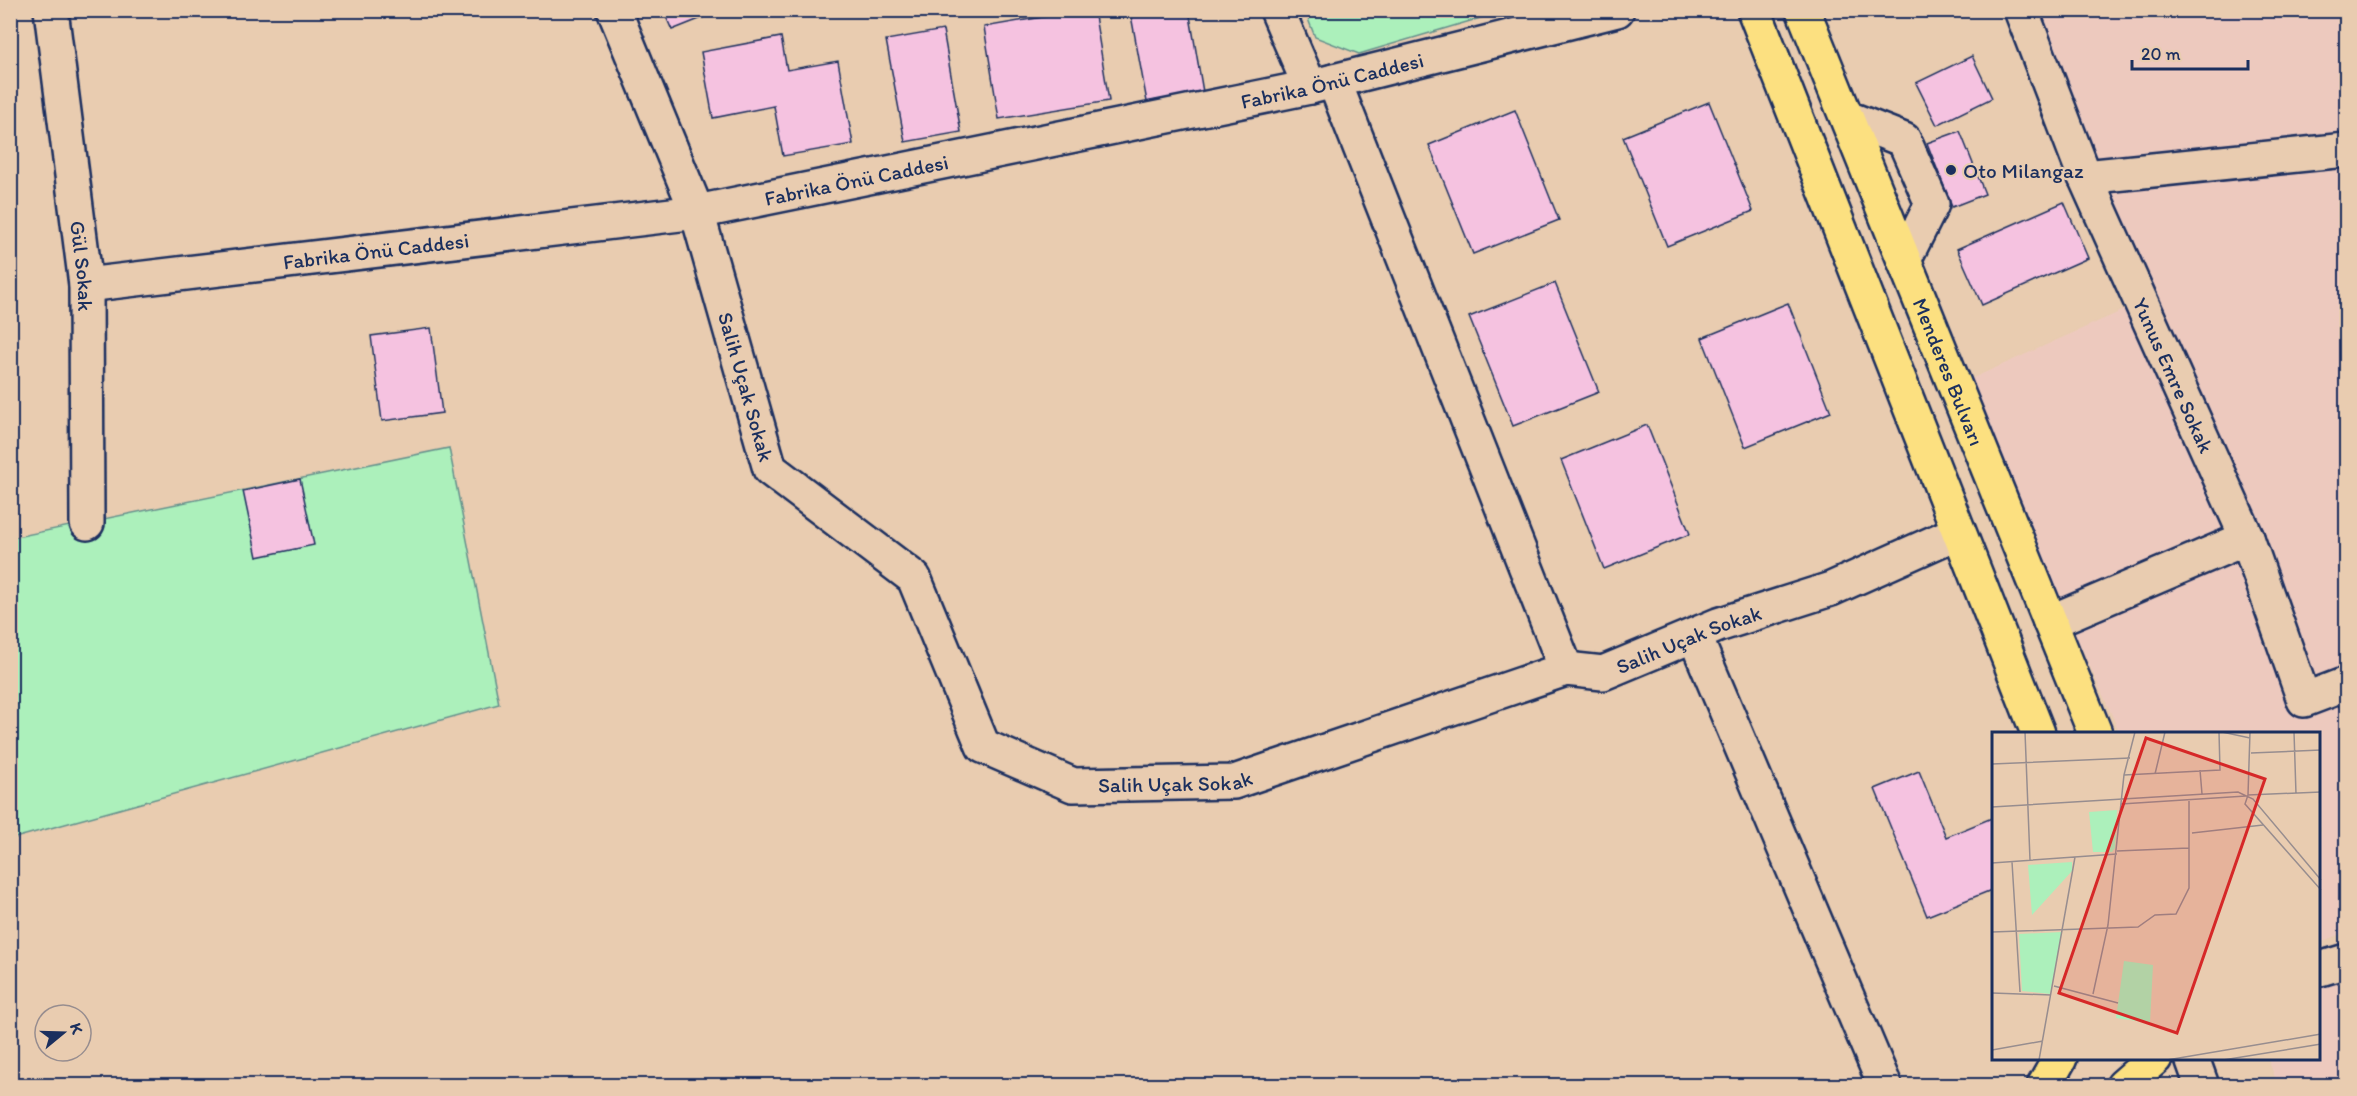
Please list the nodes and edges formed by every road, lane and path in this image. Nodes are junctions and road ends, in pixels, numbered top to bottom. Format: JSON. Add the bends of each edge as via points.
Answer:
{"nodes":[{"id":1,"x":51,"y":10,"type":"edge"},
{"id":2,"x":614,"y":10,"type":"edge"},
{"id":3,"x":1277,"y":10,"type":"edge"},
{"id":4,"x":1617,"y":10,"type":"edge"},
{"id":5,"x":1754,"y":10,"type":"edge"},
{"id":6,"x":1803,"y":10,"type":"edge"},
{"id":7,"x":2020,"y":10,"type":"edge"},
{"id":8,"x":1322,"y":84,"type":"junction"},
{"id":9,"x":1848,"y":118,"type":"junction"},
{"id":10,"x":2346,"y":150,"type":"edge"},
{"id":11,"x":2085,"y":177,"type":"junction"},
{"id":12,"x":697,"y":212,"type":"junction"},
{"id":13,"x":1904,"y":260,"type":"junction"},
{"id":14,"x":86,"y":285,"type":"junction"},
{"id":15,"x":87,"y":523,"type":"dead end"},
{"id":16,"x":1958,"y":532,"type":"junction"},
{"id":17,"x":2247,"y":538,"type":"junction"},
{"id":18,"x":2050,"y":622,"type":"junction"},
{"id":19,"x":1701,"y":651,"type":"dead end"},
{"id":20,"x":1566,"y":669,"type":"junction"},
{"id":21,"x":2346,"y":684,"type":"edge"},
{"id":22,"x":2038,"y":732,"type":"edge"},
{"id":23,"x":2095,"y":732,"type":"edge"},
{"id":24,"x":2346,"y":961,"type":"edge"},
{"id":25,"x":2321,"y":968,"type":"edge"},
{"id":26,"x":2059,"y":1060,"type":"edge"},
{"id":27,"x":2154,"y":1060,"type":"edge"},
{"id":28,"x":2192,"y":1060,"type":"edge"},
{"id":29,"x":1885,"y":1086,"type":"edge"},
{"id":30,"x":2044,"y":1086,"type":"edge"},
{"id":31,"x":2123,"y":1086,"type":"edge"},
{"id":32,"x":2202,"y":1086,"type":"edge"}],
"edges":[{"from":1,"to":14,"type":"street","name":"Gül Sokak"},
{"from":2,"to":12,"type":"street","name":"Salih Uçak Sokak"},
{"from":3,"to":8,"type":"street"},
{"from":4,"to":8,"type":"street","name":"Fabrika Önü Caddesi"},
{"from":5,"to":16,"type":"main road"},
{"from":6,"to":9,"type":"main road","name":"Menderes Bulvarı"},
{"from":7,"to":11,"type":"street","name":"Yunus Emre Sokak"},
{"from":8,"to":12,"type":"street","name":"Fabrika Önü Caddesi"},
{"from":8,"to":20,"type":"street"},
{"from":9,"to":13,"type":"main road","name":"Menderes Bulvarı"},
{"from":9,"to":13,"type":"street","via":[[1904,140],[1932,204]]},
{"from":10,"to":11,"type":"street"},
{"from":11,"to":17,"type":"street","name":"Yunus Emre Sokak"},
{"from":12,"to":14,"type":"street","name":"Fabrika Önü Caddesi"},
{"from":12,"to":20,"type":"street","name":"Salih Uçak Sokak","via":[[770,469],[914,578],[983,746],[1073,785],[1234,783]]},
{"from":13,"to":18,"type":"main road","name":"Menderes Bulvarı"},
{"from":14,"to":15,"type":"street","name":"Gül Sokak"},
{"from":16,"to":20,"type":"street","name":"Salih Uçak Sokak","via":[[1831,589],[1718,625],[1603,673]]},
{"from":16,"to":22,"type":"main road"},
{"from":17,"to":18,"type":"street"},
{"from":17,"to":21,"type":"street","name":"Yunus Emre Sokak","via":[[2304,700]]},
{"from":18,"to":23,"type":"main road","name":"Menderes Bulvarı"},
{"from":19,"to":29,"type":"street"},
{"from":24,"to":25,"type":"street"},
{"from":26,"to":30,"type":"main road"},
{"from":27,"to":31,"type":"main road"},
{"from":28,"to":32,"type":"street"}]}
